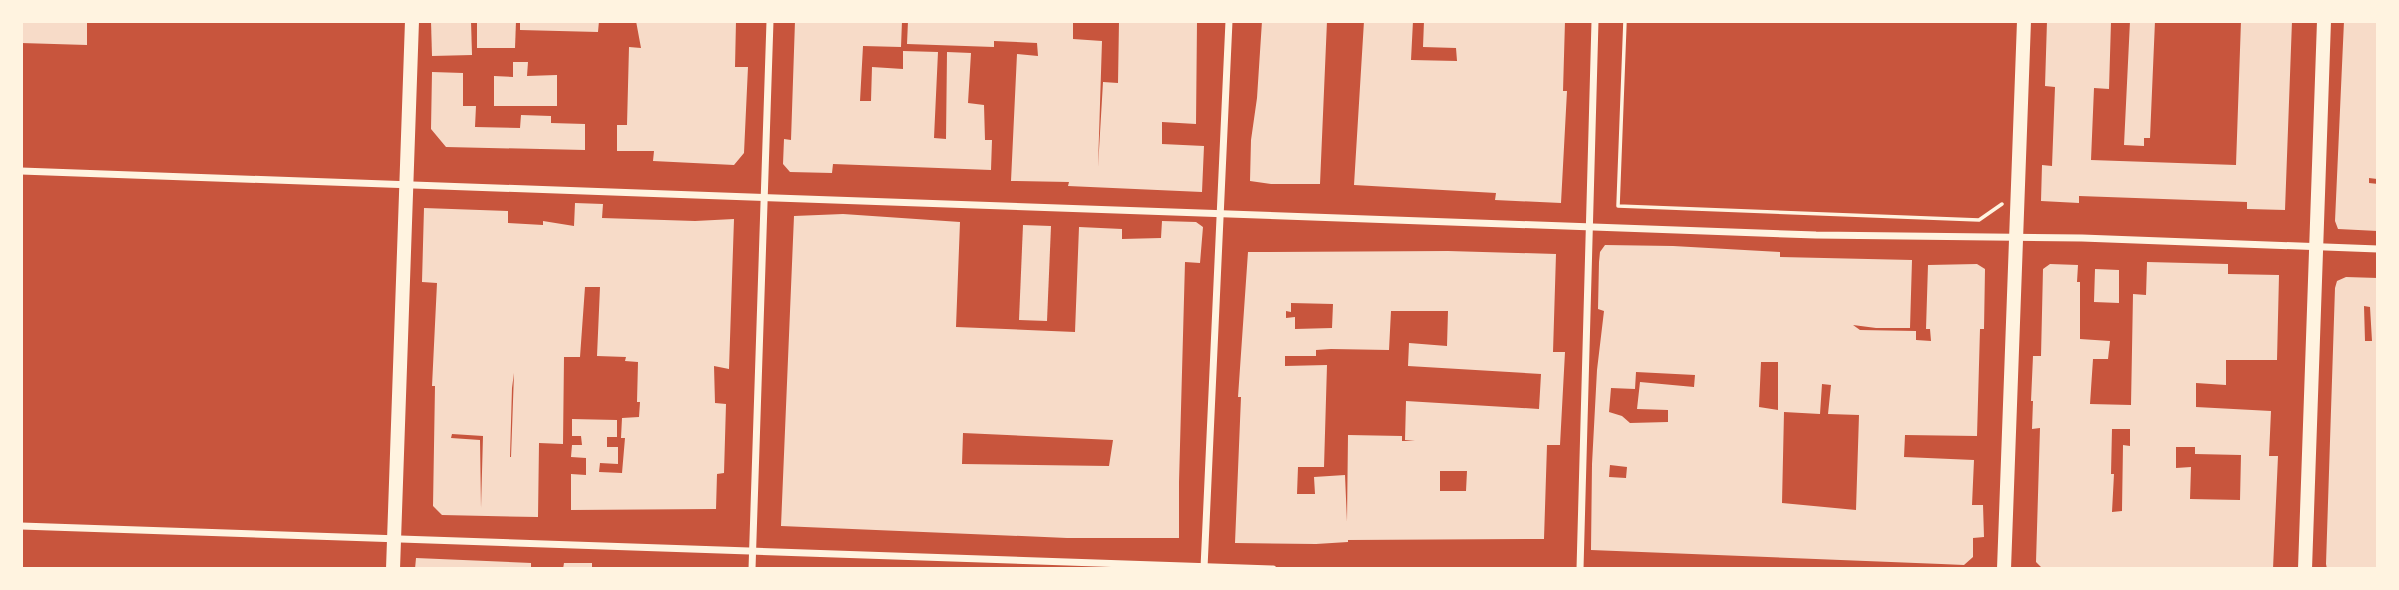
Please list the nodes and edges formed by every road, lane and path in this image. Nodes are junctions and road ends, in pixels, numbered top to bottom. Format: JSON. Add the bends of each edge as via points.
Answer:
{"nodes":[{"id":1,"x":412,"y":21,"type":"edge"},
{"id":2,"x":769,"y":21,"type":"edge"},
{"id":3,"x":1230,"y":21,"type":"edge"},
{"id":4,"x":1595,"y":21,"type":"edge"},
{"id":5,"x":1625,"y":21,"type":"edge"},
{"id":6,"x":2024,"y":21,"type":"edge"},
{"id":7,"x":2325,"y":21,"type":"edge"},
{"id":8,"x":21,"y":171,"type":"edge"},
{"id":9,"x":406,"y":185,"type":"junction"},
{"id":10,"x":763,"y":198,"type":"junction"},
{"id":11,"x":1990,"y":212,"type":"dead end"},
{"id":12,"x":1220,"y":214,"type":"junction"},
{"id":13,"x":1590,"y":227,"type":"junction"},
{"id":14,"x":2017,"y":237,"type":"junction"},
{"id":15,"x":2317,"y":245,"type":"junction"},
{"id":16,"x":2378,"y":249,"type":"edge"},
{"id":17,"x":21,"y":526,"type":"edge"},
{"id":18,"x":394,"y":539,"type":"junction"},
{"id":19,"x":752,"y":551,"type":"junction"},
{"id":20,"x":1204,"y":568,"type":"edge"},
{"id":21,"x":393,"y":569,"type":"edge"},
{"id":22,"x":752,"y":569,"type":"edge"},
{"id":23,"x":1273,"y":569,"type":"edge"},
{"id":24,"x":1580,"y":569,"type":"edge"},
{"id":25,"x":2004,"y":569,"type":"edge"},
{"id":26,"x":2305,"y":569,"type":"edge"}],
"edges":[{"from":1,"to":9,"type":"main road"},
{"from":2,"to":10,"type":"street"},
{"from":3,"to":12,"type":"street"},
{"from":4,"to":13,"type":"street"},
{"from":5,"to":11,"type":"path","via":[[1618,206],[1979,220]]},
{"from":6,"to":14,"type":"main road"},
{"from":7,"to":15,"type":"main road"},
{"from":8,"to":9,"type":"street"},
{"from":9,"to":10,"type":"street"},
{"from":9,"to":18,"type":"main road"},
{"from":10,"to":12,"type":"street"},
{"from":10,"to":19,"type":"street"},
{"from":12,"to":13,"type":"street"},
{"from":12,"to":20,"type":"street"},
{"from":13,"to":14,"type":"street"},
{"from":13,"to":24,"type":"street"},
{"from":14,"to":15,"type":"street"},
{"from":14,"to":25,"type":"main road"},
{"from":15,"to":16,"type":"street"},
{"from":15,"to":26,"type":"main road"},
{"from":17,"to":18,"type":"street"},
{"from":18,"to":19,"type":"street"},
{"from":18,"to":21,"type":"main road"},
{"from":19,"to":20,"type":"street"},
{"from":19,"to":22,"type":"street"},
{"from":20,"to":23,"type":"street"}]}
